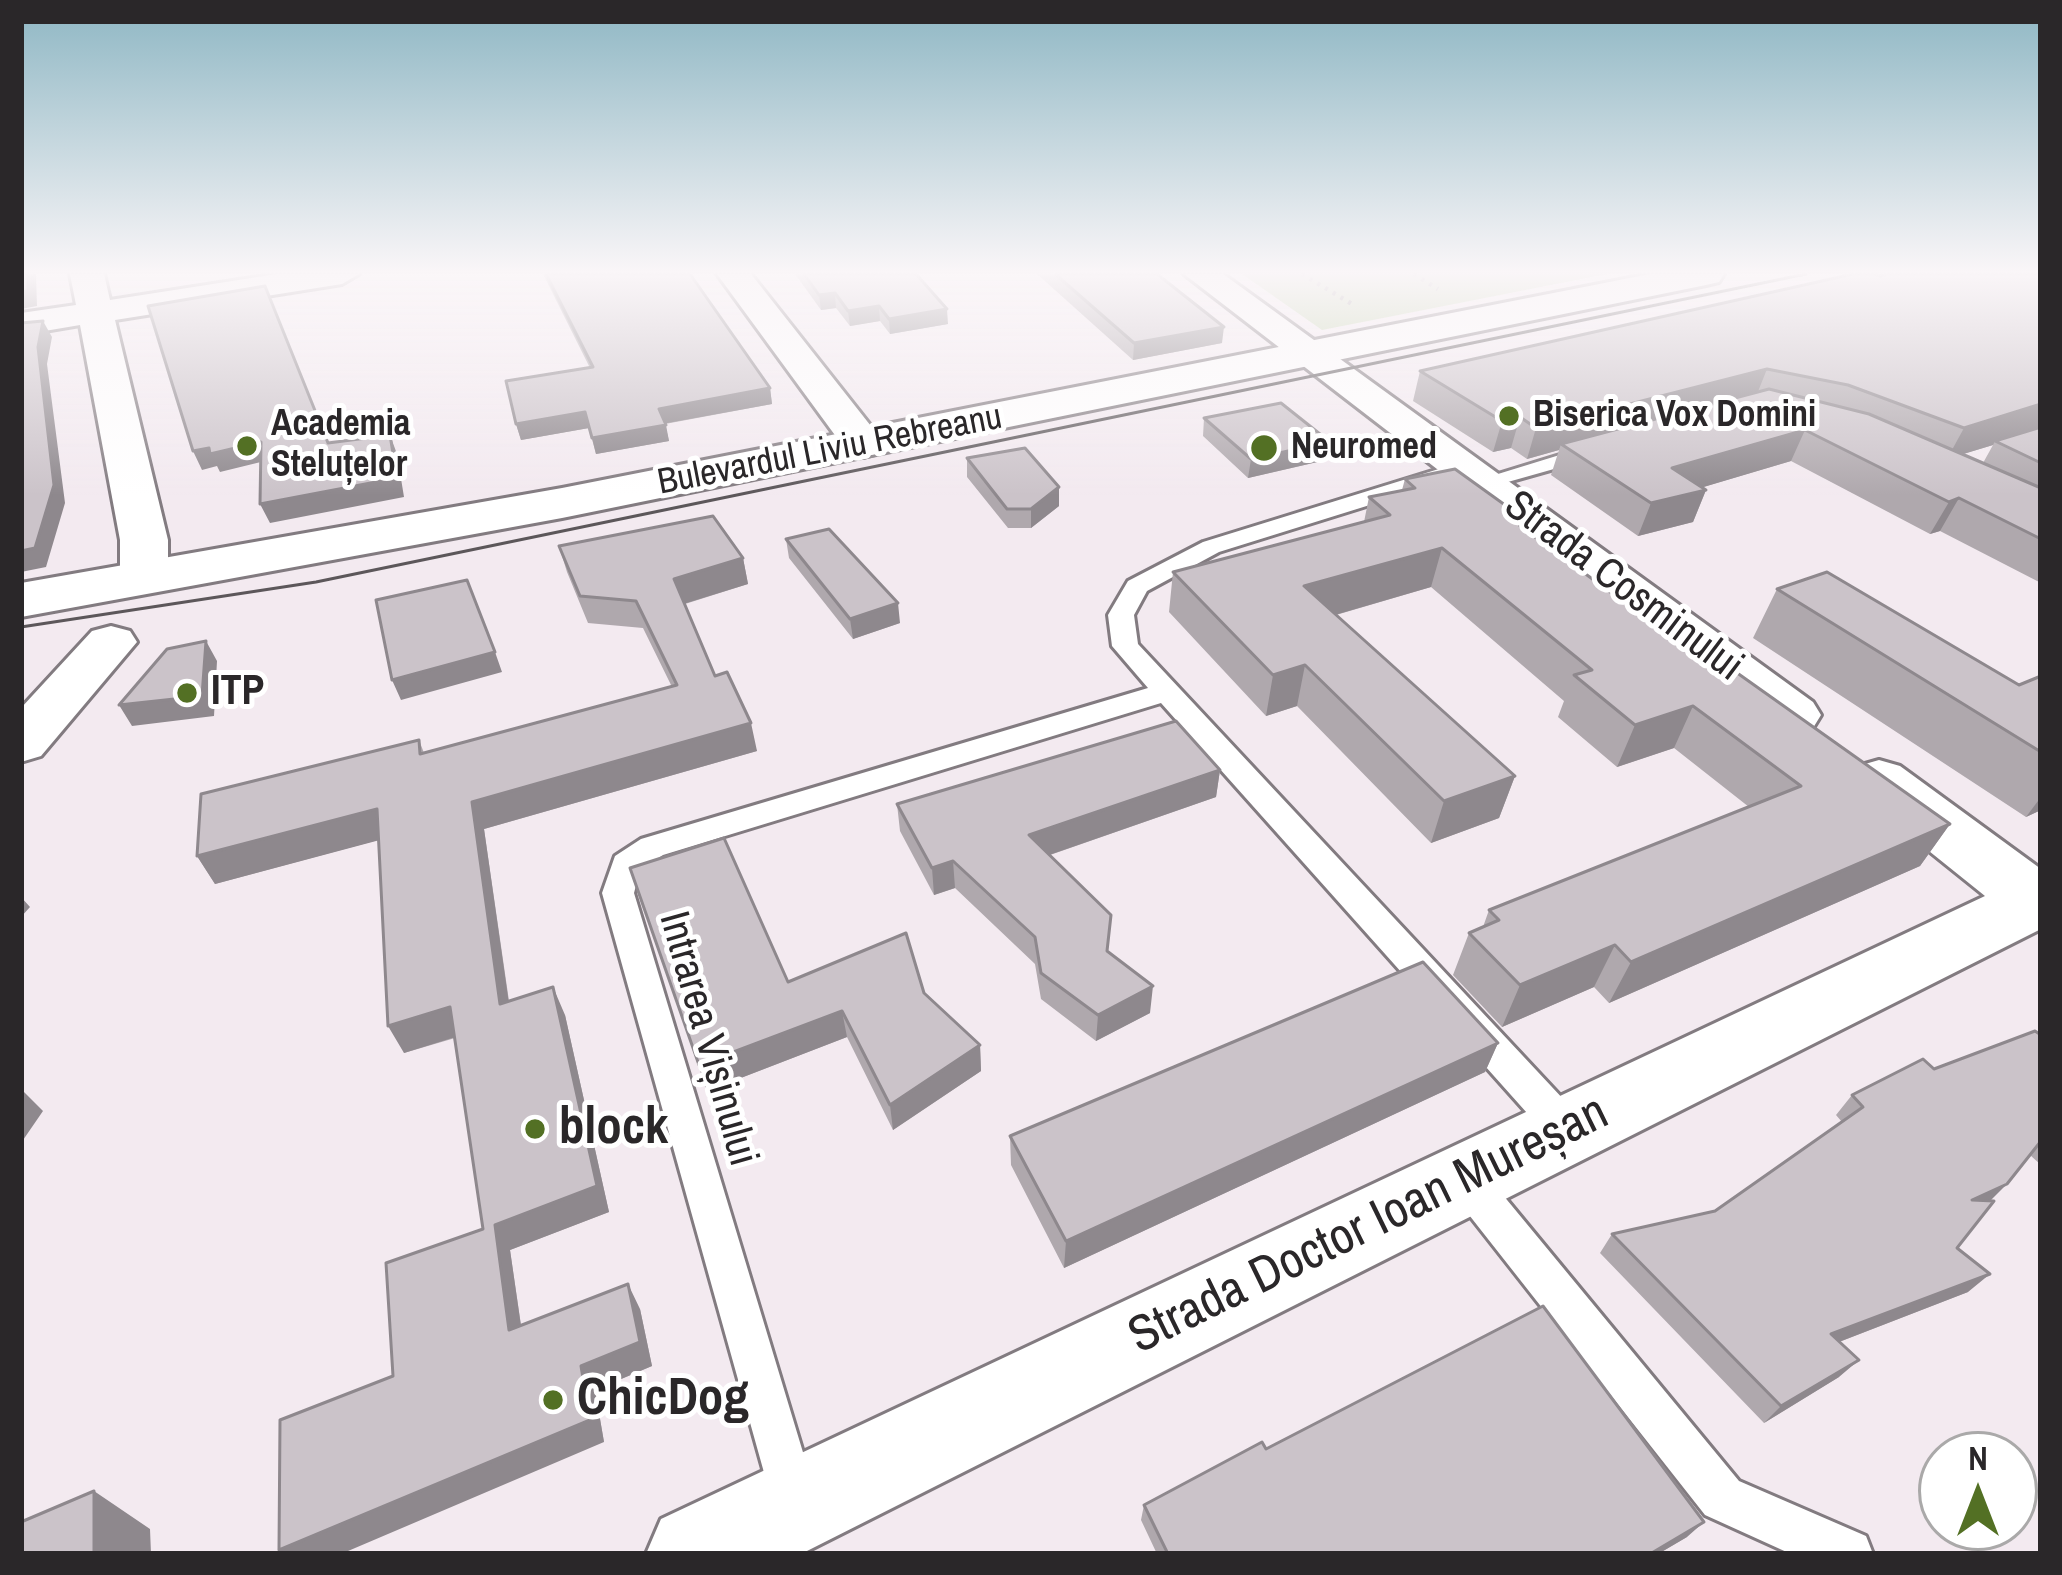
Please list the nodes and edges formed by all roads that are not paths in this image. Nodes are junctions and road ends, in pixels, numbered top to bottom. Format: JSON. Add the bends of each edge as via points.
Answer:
{"nodes":[{"id":1,"x":102,"y":348,"type":"edge"},
{"id":2,"x":789,"y":348,"type":"edge"},
{"id":3,"x":1302,"y":348,"type":"edge"},
{"id":4,"x":1408,"y":348,"type":"edge"},
{"id":5,"x":1329,"y":367,"type":"junction"},
{"id":6,"x":1623,"y":443,"type":"edge"},
{"id":7,"x":863,"y":445,"type":"junction"},
{"id":8,"x":1474,"y":475,"type":"junction"},
{"id":9,"x":145,"y":576,"type":"junction"},
{"id":10,"x":21,"y":600,"type":"edge"},
{"id":11,"x":111,"y":642,"type":"dead end"},
{"id":12,"x":1163,"y":692,"type":"junction"},
{"id":13,"x":21,"y":743,"type":"edge"},
{"id":14,"x":2040,"y":901,"type":"edge"},
{"id":15,"x":1566,"y":1129,"type":"junction"},
{"id":16,"x":1465,"y":1179,"type":"junction"},
{"id":17,"x":795,"y":1506,"type":"junction"},
{"id":18,"x":696,"y":1554,"type":"edge"},
{"id":19,"x":1848,"y":1554,"type":"edge"}],
"edges":[{"from":1,"to":9,"type":"street"},
{"from":2,"to":7,"type":"street"},
{"from":3,"to":5,"type":"street","name":"Strada Cosminului"},
{"from":4,"to":5,"type":"main road","name":"Bulevardul Liviu Rebreanu"},
{"from":5,"to":7,"type":"main road","name":"Bulevardul Liviu Rebreanu"},
{"from":5,"to":8,"type":"street","name":"Strada Cosminului"},
{"from":6,"to":8,"type":"lane"},
{"from":7,"to":9,"type":"main road","name":"Bulevardul Liviu Rebreanu"},
{"from":8,"to":12,"type":"lane","via":[[1211,547],[1137,586],[1121,615],[1125,646]]},
{"from":8,"to":14,"type":"street","name":"Strada Cosminului"},
{"from":9,"to":10,"type":"main road","name":"Bulevardul Liviu Rebreanu"},
{"from":11,"to":13,"type":"street"},
{"from":12,"to":15,"type":"lane"},
{"from":12,"to":17,"type":"lane","name":"Intrarea Vișinului","via":[[652,847],[626,864],[618,893]]},
{"from":14,"to":15,"type":"street","name":"Strada Doctor Ioan Mureșan"},
{"from":15,"to":16,"type":"street","name":"Strada Doctor Ioan Mureșan"},
{"from":16,"to":17,"type":"street","name":"Strada Doctor Ioan Mureșan"},
{"from":16,"to":19,"type":"lane","via":[[1722,1498]]},
{"from":17,"to":18,"type":"street","name":"Strada Doctor Ioan Mureșan"}]}
